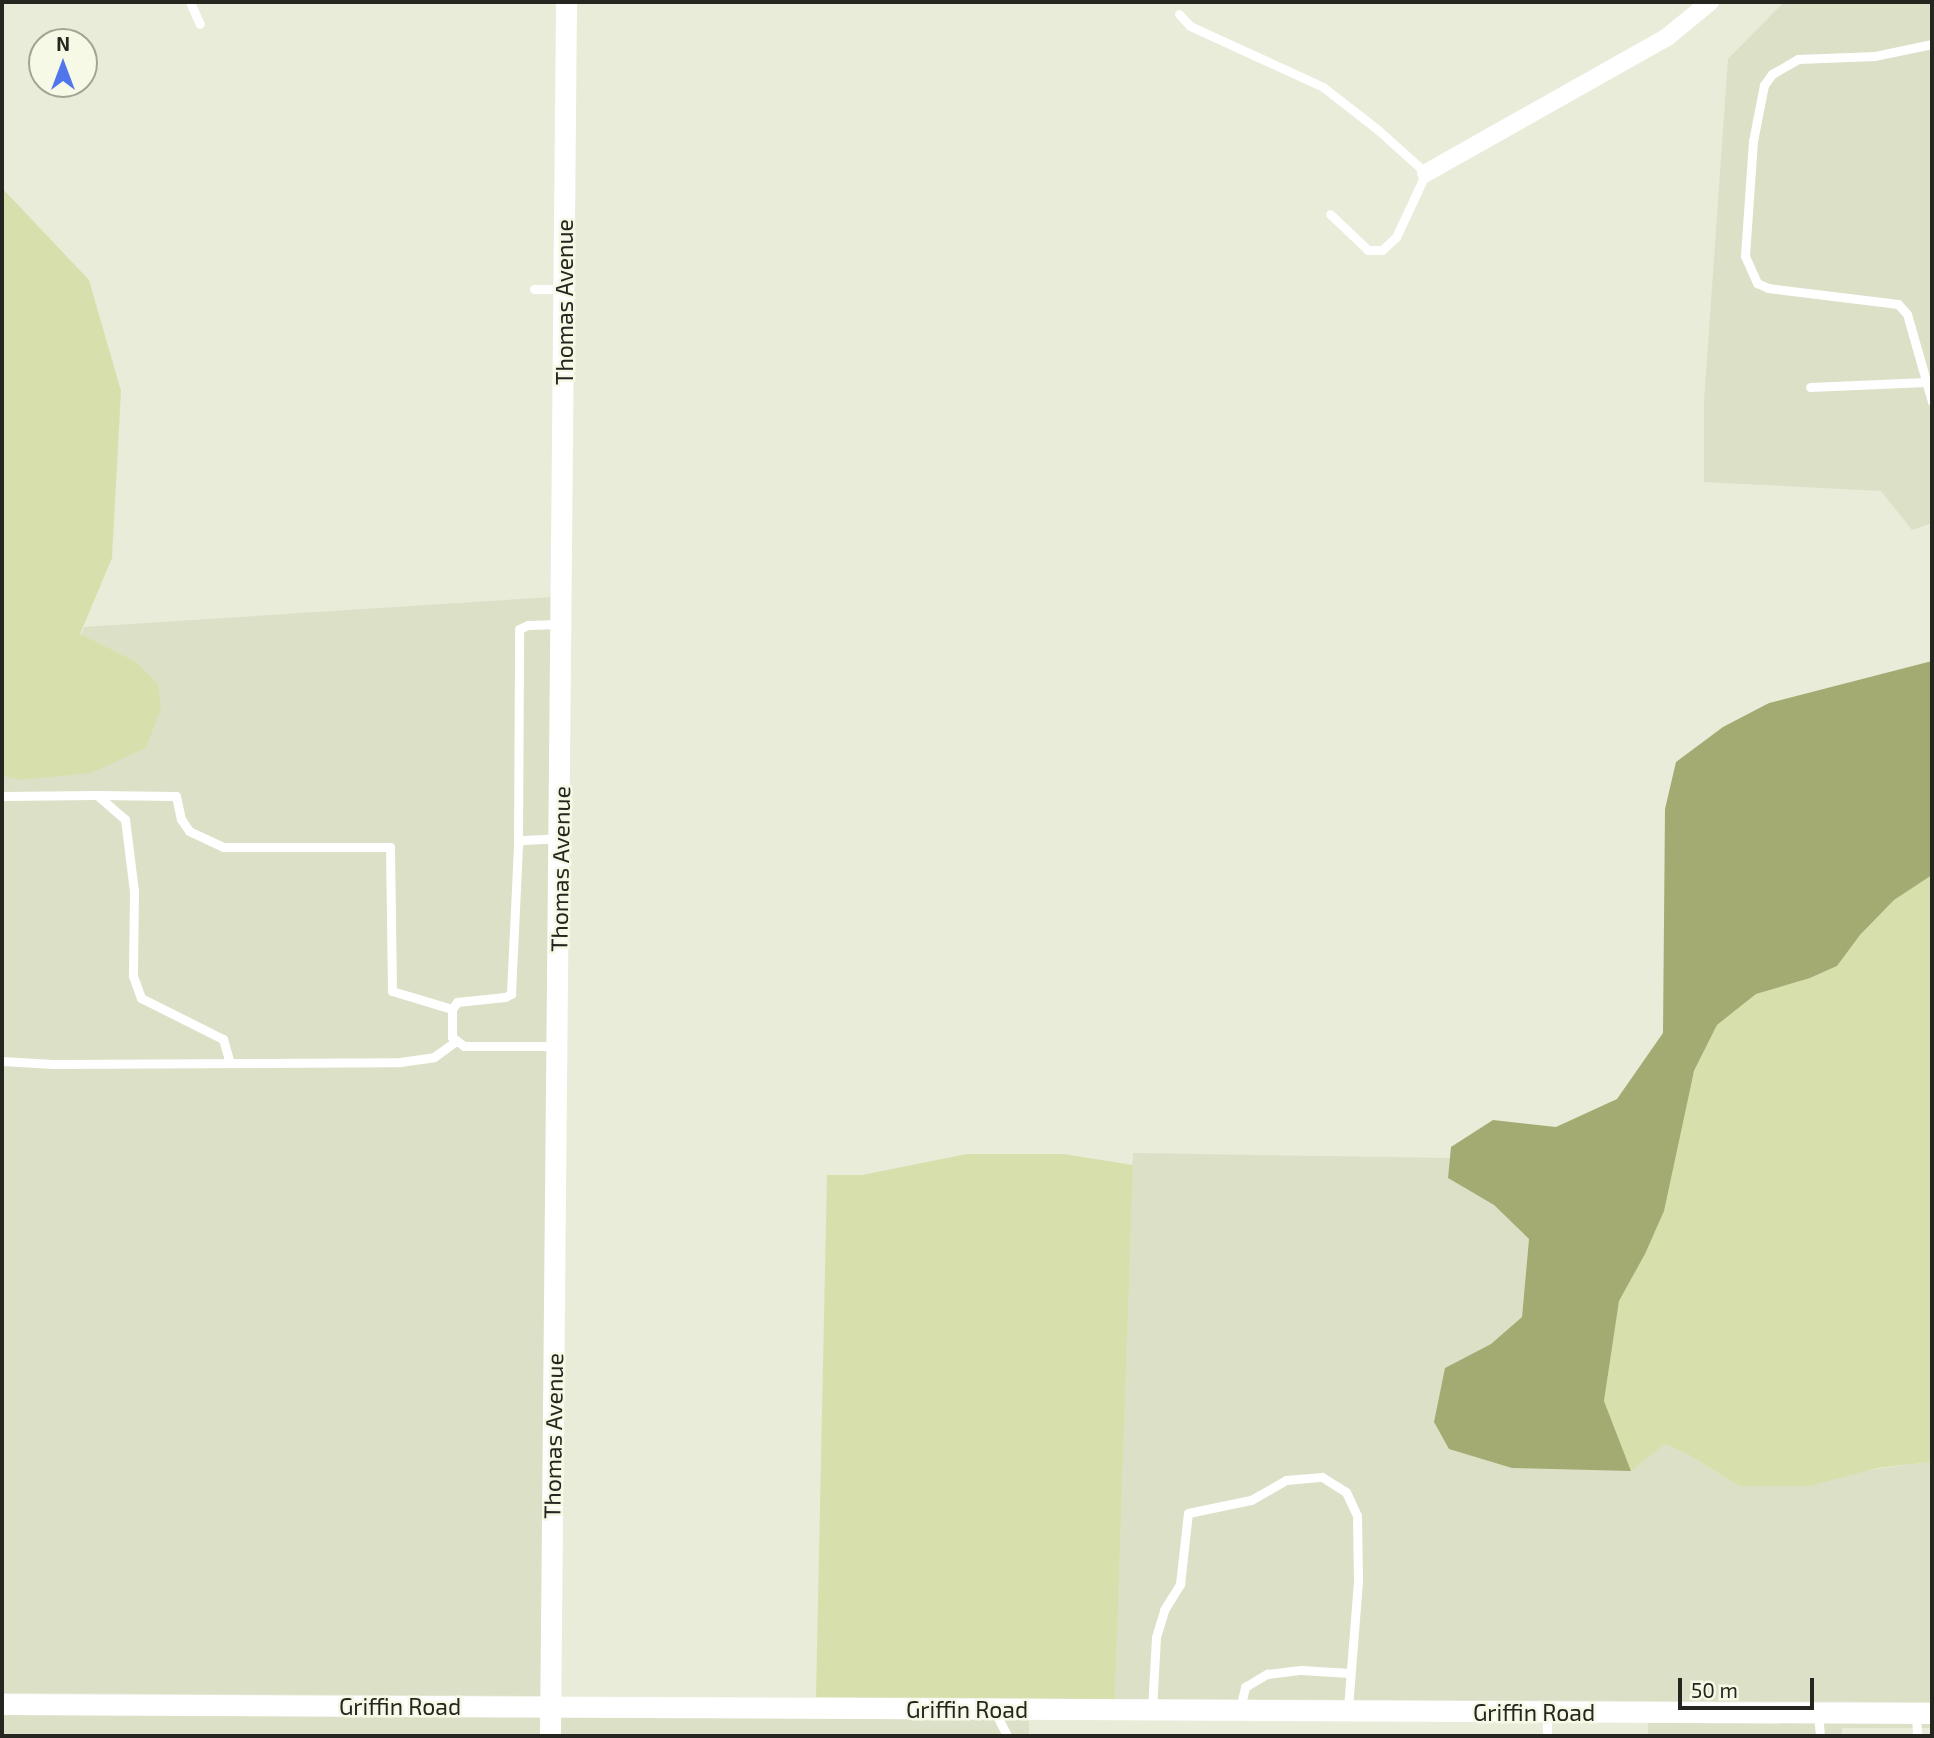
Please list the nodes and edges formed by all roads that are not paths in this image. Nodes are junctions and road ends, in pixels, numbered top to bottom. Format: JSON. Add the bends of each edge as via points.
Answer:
{"nodes":[{"id":1,"x":190,"y":2,"type":"edge"},
{"id":2,"x":566,"y":2,"type":"edge"},
{"id":3,"x":1710,"y":2,"type":"edge"},
{"id":4,"x":1179,"y":14,"type":"dead end"},
{"id":5,"x":200,"y":24,"type":"dead end"},
{"id":6,"x":1932,"y":44,"type":"edge"},
{"id":7,"x":1426,"y":173,"type":"junction"},
{"id":8,"x":1330,"y":215,"type":"dead end"},
{"id":9,"x":534,"y":289,"type":"dead end"},
{"id":10,"x":564,"y":289,"type":"junction"},
{"id":11,"x":1926,"y":382,"type":"junction"},
{"id":12,"x":1810,"y":387,"type":"dead end"},
{"id":13,"x":1932,"y":402,"type":"edge"},
{"id":14,"x":562,"y":624,"type":"junction"},
{"id":15,"x":97,"y":795,"type":"junction"},
{"id":16,"x":2,"y":796,"type":"edge"},
{"id":17,"x":560,"y":838,"type":"junction"},
{"id":18,"x":518,"y":843,"type":"junction"},
{"id":19,"x":452,"y":1009,"type":"junction"},
{"id":20,"x":456,"y":1041,"type":"junction"},
{"id":21,"x":558,"y":1046,"type":"junction"},
{"id":22,"x":2,"y":1060,"type":"edge"},
{"id":23,"x":230,"y":1063,"type":"junction"},
{"id":24,"x":1350,"y":1673,"type":"junction"},
{"id":25,"x":2,"y":1704,"type":"edge"},
{"id":26,"x":550,"y":1707,"type":"junction"},
{"id":27,"x":993,"y":1709,"type":"junction"},
{"id":28,"x":1152,"y":1710,"type":"junction"},
{"id":29,"x":1239,"y":1710,"type":"junction"},
{"id":30,"x":1348,"y":1711,"type":"junction"},
{"id":31,"x":1547,"y":1712,"type":"junction"},
{"id":32,"x":1818,"y":1713,"type":"junction"},
{"id":33,"x":1924,"y":1713,"type":"edge"},
{"id":34,"x":550,"y":1736,"type":"edge"},
{"id":35,"x":1007,"y":1736,"type":"edge"},
{"id":36,"x":1547,"y":1736,"type":"edge"},
{"id":37,"x":1820,"y":1736,"type":"edge"},
{"id":38,"x":1917,"y":1736,"type":"edge"}],
"edges":[{"from":1,"to":5,"type":"lane"},
{"from":2,"to":10,"type":"street","name":"Thomas Avenue"},
{"from":3,"to":7,"type":"street","via":[[1666,38]]},
{"from":4,"to":7,"type":"lane","via":[[1190,26],[1323,88]]},
{"from":6,"to":11,"type":"lane","via":[[1875,56],[1798,59],[1772,74],[1761,97],[1753,141],[1745,256],[1757,284],[1768,288],[1898,304],[1907,314]]},
{"from":7,"to":8,"type":"lane","via":[[1396,237],[1382,250],[1368,250]]},
{"from":9,"to":10,"type":"lane"},
{"from":10,"to":14,"type":"street","name":"Thomas Avenue"},
{"from":11,"to":12,"type":"lane"},
{"from":11,"to":13,"type":"lane"},
{"from":14,"to":17,"type":"street","name":"Thomas Avenue"},
{"from":14,"to":18,"type":"lane","via":[[519,629]]},
{"from":15,"to":16,"type":"lane"},
{"from":15,"to":19,"type":"lane","via":[[176,796],[181,820],[189,831],[224,847],[390,847],[392,991]]},
{"from":15,"to":23,"type":"lane","via":[[125,818],[134,891],[133,976],[141,998],[223,1039]]},
{"from":17,"to":18,"type":"lane"},
{"from":17,"to":21,"type":"street","name":"Thomas Avenue"},
{"from":18,"to":19,"type":"lane","via":[[511,994],[457,1002]]},
{"from":19,"to":20,"type":"lane"},
{"from":20,"to":21,"type":"lane","via":[[464,1046]]},
{"from":20,"to":23,"type":"lane","via":[[434,1057],[400,1062]]},
{"from":21,"to":26,"type":"street","name":"Thomas Avenue"},
{"from":22,"to":23,"type":"lane","via":[[53,1065]]},
{"from":24,"to":28,"type":"lane","via":[[1358,1581],[1357,1516],[1346,1492],[1322,1477],[1286,1480],[1251,1500],[1188,1513],[1180,1584],[1156,1637]]},
{"from":24,"to":29,"type":"lane","via":[[1301,1670],[1267,1674],[1245,1687]]},
{"from":24,"to":30,"type":"lane"},
{"from":25,"to":26,"type":"street","name":"Griffin Road"},
{"from":26,"to":27,"type":"street","name":"Griffin Road"},
{"from":26,"to":34,"type":"street","name":"Thomas Avenue"},
{"from":27,"to":28,"type":"street","name":"Griffin Road"},
{"from":27,"to":35,"type":"lane"},
{"from":28,"to":29,"type":"street","name":"Griffin Road"},
{"from":29,"to":30,"type":"street","name":"Griffin Road"},
{"from":30,"to":31,"type":"street","name":"Griffin Road"},
{"from":31,"to":32,"type":"street","name":"Griffin Road"},
{"from":31,"to":36,"type":"lane"},
{"from":32,"to":33,"type":"street","name":"Griffin Road"},
{"from":32,"to":37,"type":"lane"},
{"from":33,"to":38,"type":"lane"}]}
